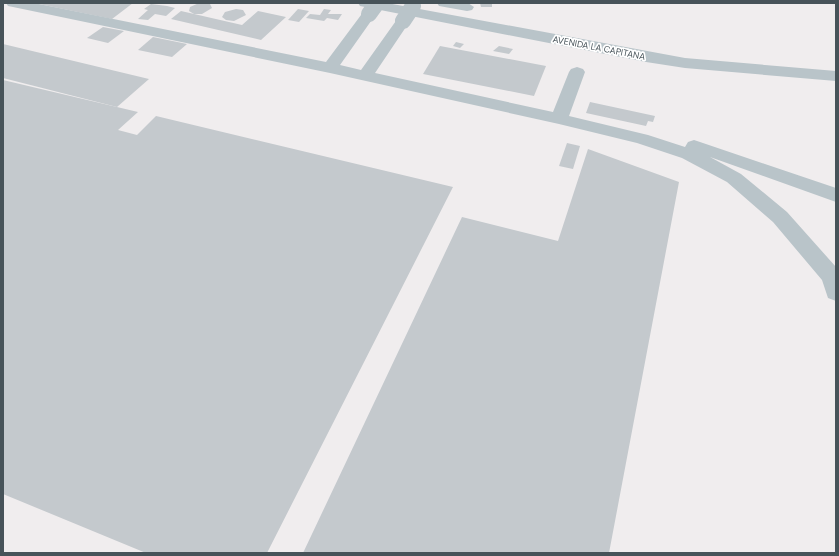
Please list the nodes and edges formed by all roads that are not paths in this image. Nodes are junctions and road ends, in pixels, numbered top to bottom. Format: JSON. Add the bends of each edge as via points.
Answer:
{"nodes":[{"id":1,"x":13,"y":3,"type":"edge"},
{"id":2,"x":444,"y":3,"type":"edge"},
{"id":3,"x":413,"y":4,"type":"edge"},
{"id":4,"x":371,"y":7,"type":"edge"},
{"id":5,"x":467,"y":7,"type":"dead end"},
{"id":6,"x":330,"y":68,"type":"junction"},
{"id":7,"x":577,"y":72,"type":"dead end"},
{"id":8,"x":365,"y":76,"type":"junction"},
{"id":9,"x":836,"y":76,"type":"edge"},
{"id":10,"x":559,"y":119,"type":"junction"},
{"id":11,"x":642,"y":139,"type":"junction"},
{"id":12,"x":836,"y":195,"type":"edge"},
{"id":13,"x":836,"y":292,"type":"edge"}],
"edges":[{"from":1,"to":6,"type":"street"},
{"from":2,"to":5,"type":"street"},
{"from":3,"to":8,"type":"street","bridge":true},
{"from":4,"to":6,"type":"street"},
{"from":4,"to":9,"type":"street","name":"AVENIDA LA CAPITANA","via":[[685,63]]},
{"from":6,"to":8,"type":"street"},
{"from":7,"to":10,"type":"street"},
{"from":8,"to":10,"type":"street"},
{"from":10,"to":11,"type":"street"},
{"from":11,"to":12,"type":"street","via":[[701,147]]},
{"from":11,"to":13,"type":"street","via":[[689,154],[734,178],[780,217],[832,277]]}]}
